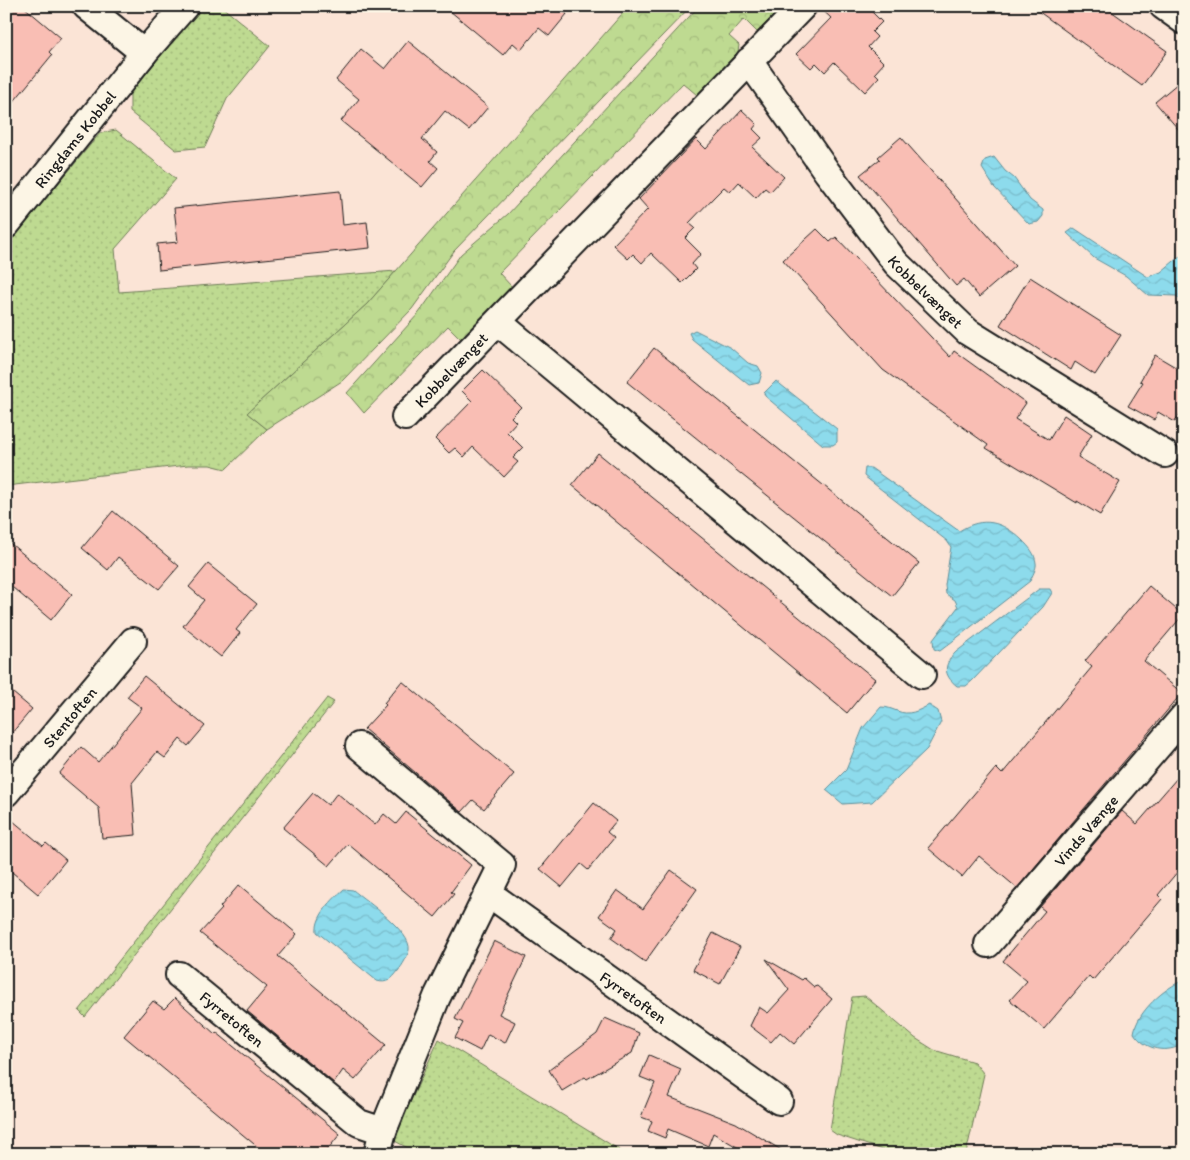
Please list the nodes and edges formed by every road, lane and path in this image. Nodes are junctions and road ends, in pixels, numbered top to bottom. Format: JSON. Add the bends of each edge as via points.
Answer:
{"nodes":[{"id":1,"x":86,"y":6,"type":"edge"},
{"id":2,"x":185,"y":6,"type":"edge"},
{"id":3,"x":803,"y":6,"type":"edge"},
{"id":4,"x":1164,"y":6,"type":"edge"},
{"id":5,"x":1184,"y":21,"type":"edge"},
{"id":6,"x":144,"y":53,"type":"junction"},
{"id":7,"x":749,"y":61,"type":"junction"},
{"id":8,"x":6,"y":225,"type":"edge"},
{"id":9,"x":498,"y":322,"type":"junction"},
{"id":10,"x":405,"y":418,"type":"dead end"},
{"id":11,"x":1165,"y":454,"type":"dead end"},
{"id":12,"x":133,"y":641,"type":"dead end"},
{"id":13,"x":922,"y":675,"type":"dead end"},
{"id":14,"x":1184,"y":716,"type":"edge"},
{"id":15,"x":359,"y":746,"type":"dead end"},
{"id":16,"x":6,"y":793,"type":"edge"},
{"id":17,"x":488,"y":894,"type":"junction"},
{"id":18,"x":988,"y":944,"type":"dead end"},
{"id":19,"x":179,"y":975,"type":"dead end"},
{"id":20,"x":779,"y":1101,"type":"dead end"},
{"id":21,"x":380,"y":1142,"type":"edge"}],
"edges":[{"from":1,"to":6,"type":"street"},
{"from":2,"to":6,"type":"street","name":"Ringdams Kobbel"},
{"from":3,"to":7,"type":"street","name":"Kobbelvænget"},
{"from":4,"to":5,"type":"street"},
{"from":6,"to":8,"type":"street","name":"Ringdams Kobbel"},
{"from":7,"to":9,"type":"street","name":"Kobbelvænget"},
{"from":7,"to":11,"type":"street","name":"Kobbelvænget","via":[[896,263],[968,332]]},
{"from":9,"to":10,"type":"street","name":"Kobbelvænget"},
{"from":9,"to":13,"type":"street","name":"Kobbelvænget"},
{"from":12,"to":16,"type":"street","name":"Stentoften"},
{"from":14,"to":18,"type":"street","name":"Vinds Vænge"},
{"from":15,"to":17,"type":"street","name":"Fyrretoften","via":[[502,865]]},
{"from":17,"to":20,"type":"street","name":"Fyrretoften"},
{"from":17,"to":21,"type":"street","name":"Fyrretoften","via":[[437,997]]},
{"from":19,"to":21,"type":"street","name":"Fyrretoften"}]}
